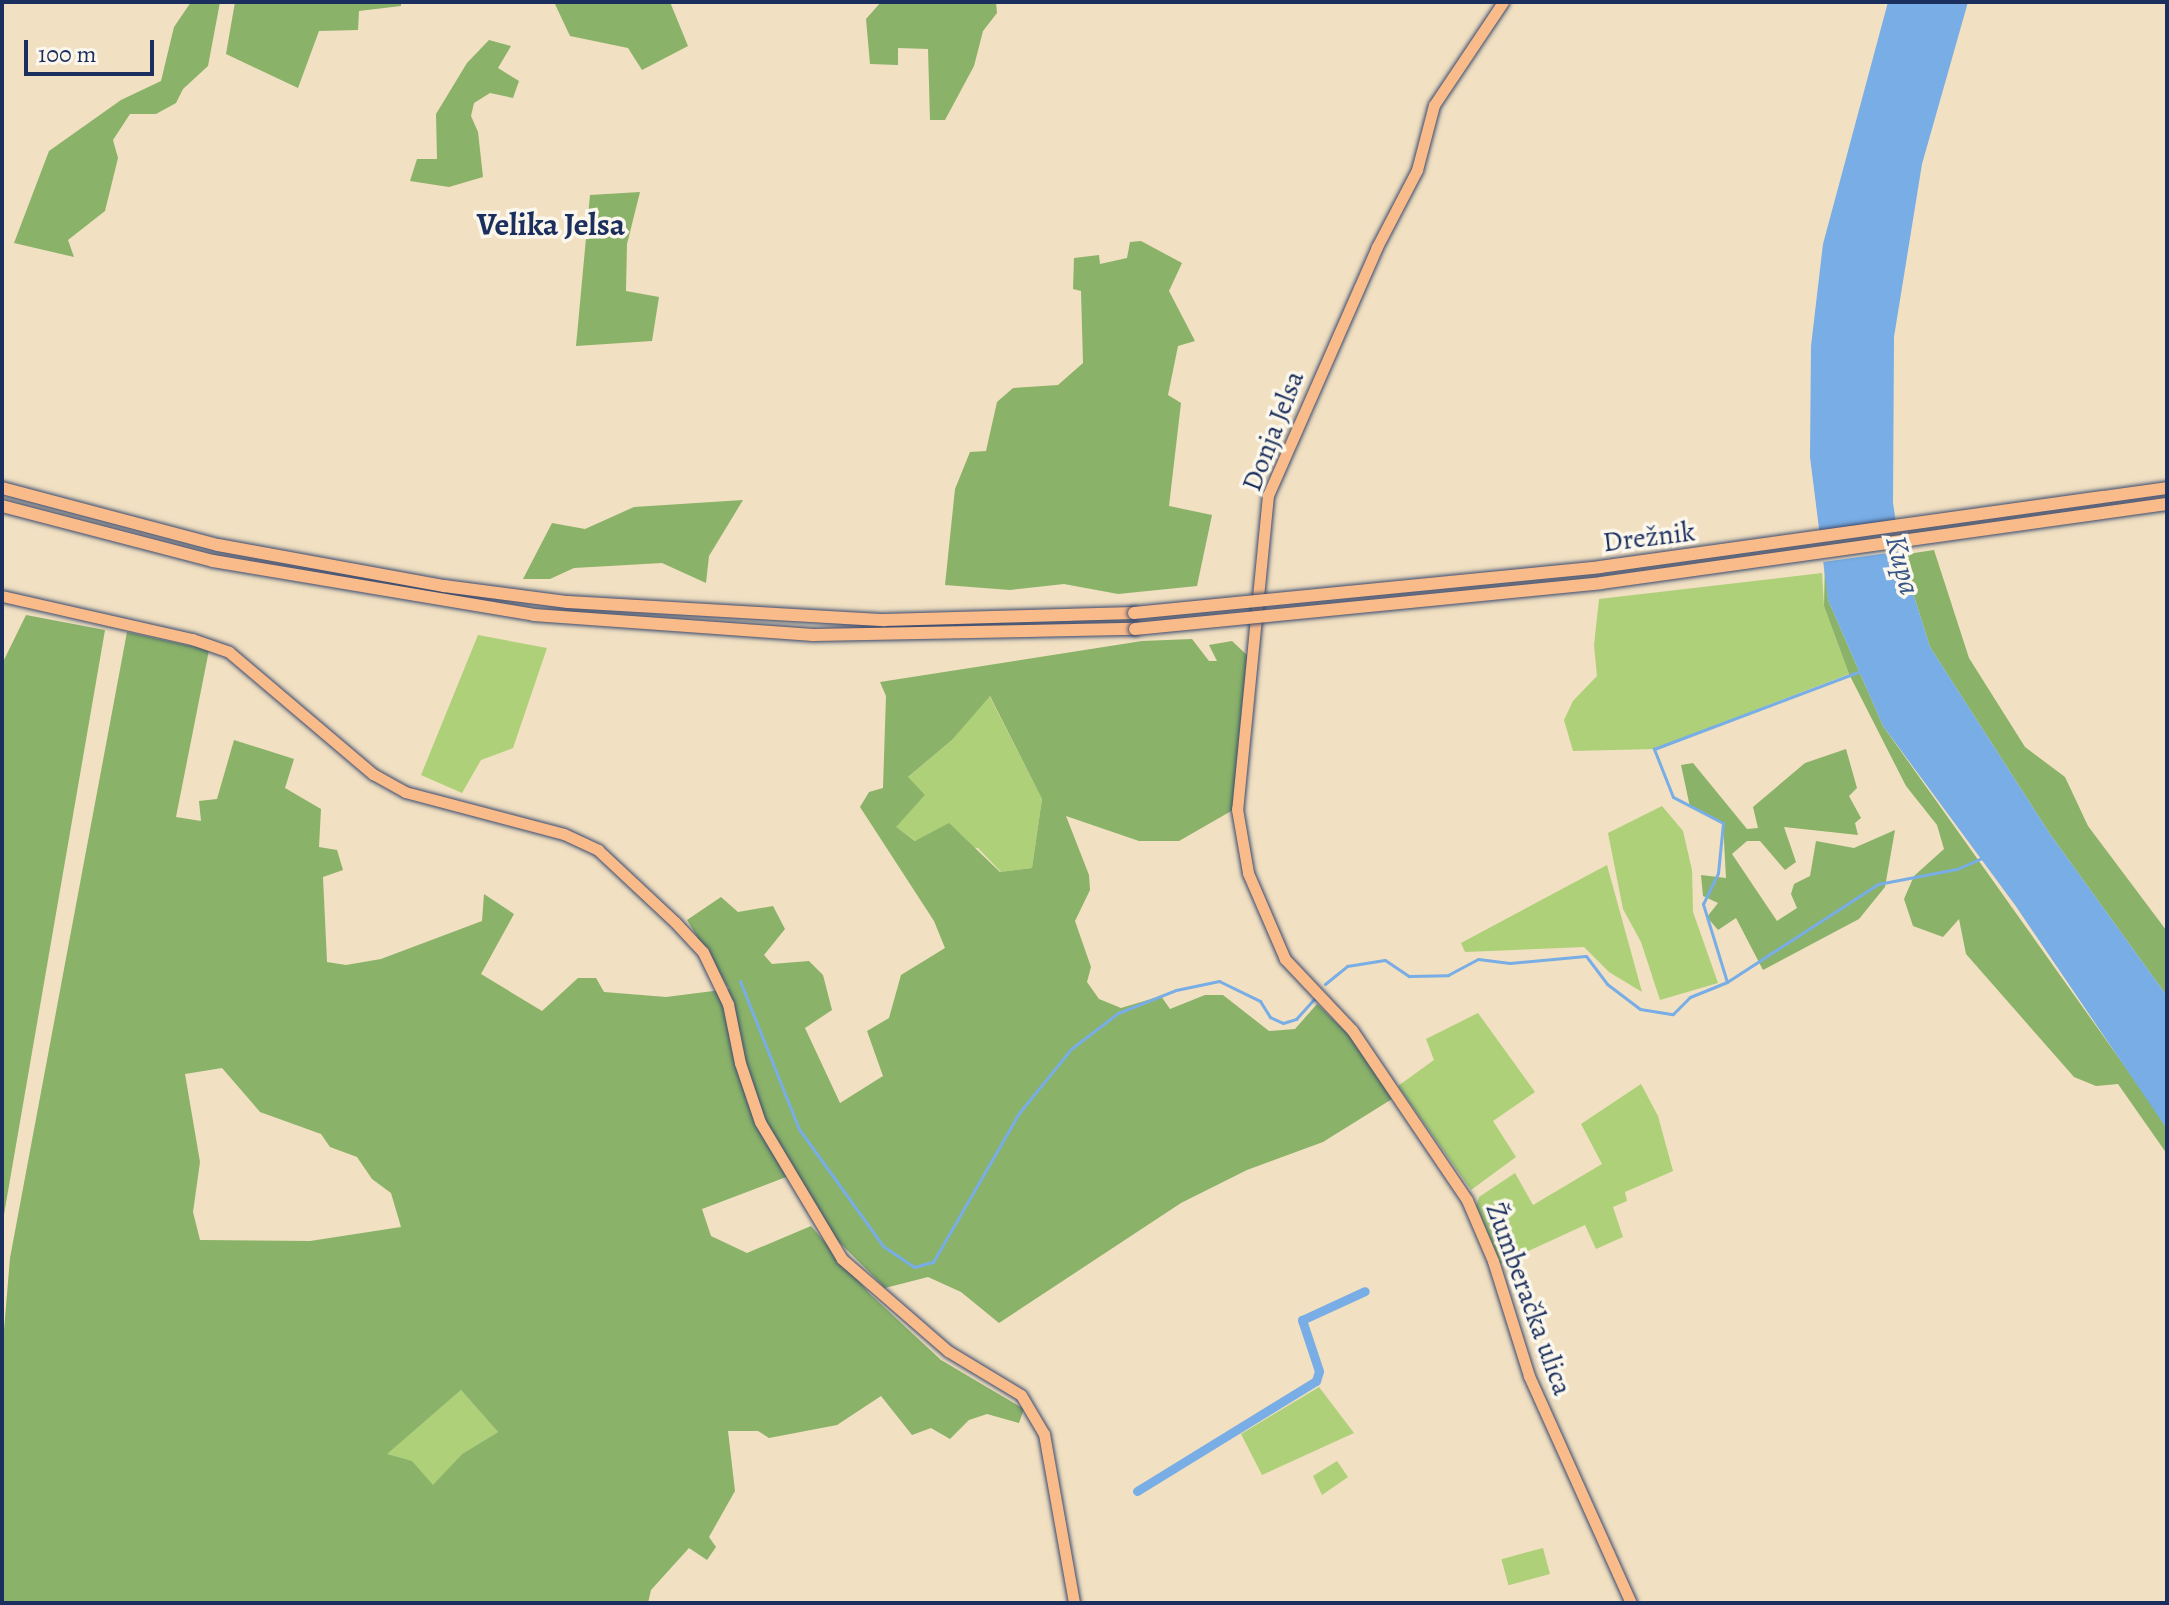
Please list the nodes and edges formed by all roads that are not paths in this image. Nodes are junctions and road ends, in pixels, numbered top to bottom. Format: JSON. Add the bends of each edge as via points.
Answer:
{"nodes":[{"id":1,"x":1503,"y":2,"type":"edge"},
{"id":2,"x":2,"y":488,"type":"edge"},
{"id":3,"x":2167,"y":488,"type":"edge"},
{"id":4,"x":2167,"y":504,"type":"edge"},
{"id":5,"x":2,"y":506,"type":"edge"},
{"id":6,"x":2,"y":596,"type":"edge"},
{"id":7,"x":1285,"y":959,"type":"joint"},
{"id":8,"x":1074,"y":1603,"type":"edge"},
{"id":9,"x":1631,"y":1603,"type":"edge"}],
"edges":[{"from":1,"to":7,"type":"main road","name":"Donja Jelsa","via":[[1434,105],[1417,170],[1377,247],[1268,495],[1237,809],[1248,873]]},
{"from":2,"to":3,"type":"highway","name":"Drežnik","bridge":true,"via":[[218,545],[444,586],[568,602],[870,619],[1134,613],[1600,567]]},
{"from":4,"to":5,"type":"highway","name":"Drežnik","bridge":true,"via":[[1646,578],[1135,629],[813,635],[534,615],[213,561]]},
{"from":6,"to":8,"type":"main road","via":[[220,648],[253,669],[373,774],[405,792],[564,834],[598,850],[620,870],[703,952],[728,1004],[760,1122],[842,1259],[948,1351],[1021,1395],[1044,1434]]},
{"from":7,"to":9,"type":"main road","name":"Žumberačka ulica","via":[[1352,1030],[1467,1200],[1493,1261],[1529,1376]]}]}
